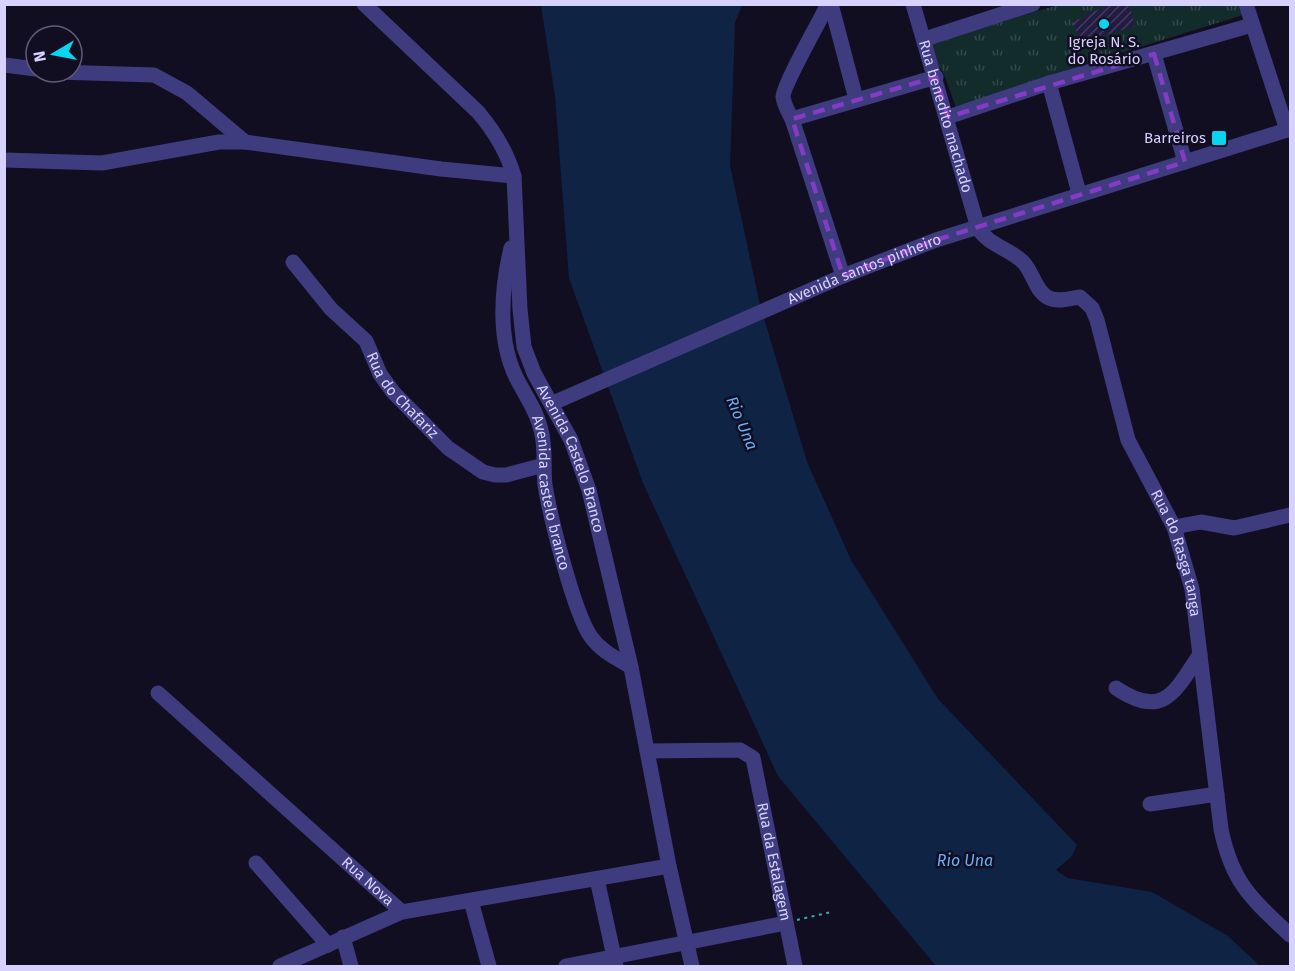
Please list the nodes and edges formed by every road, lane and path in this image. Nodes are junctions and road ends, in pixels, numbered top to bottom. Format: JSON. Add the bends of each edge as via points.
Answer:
{"nodes":[{"id":1,"x":364,"y":4,"type":"edge"},
{"id":2,"x":830,"y":4,"type":"edge"},
{"id":3,"x":913,"y":4,"type":"edge"},
{"id":4,"x":1246,"y":4,"type":"edge"},
{"id":5,"x":1030,"y":5,"type":"edge"},
{"id":6,"x":1252,"y":25,"type":"junction"},
{"id":7,"x":925,"y":39,"type":"junction"},
{"id":8,"x":1154,"y":54,"type":"junction"},
{"id":9,"x":4,"y":65,"type":"edge"},
{"id":10,"x":24,"y":68,"type":"edge"},
{"id":11,"x":84,"y":73,"type":"edge"},
{"id":12,"x":936,"y":77,"type":"junction"},
{"id":13,"x":1049,"y":83,"type":"junction"},
{"id":14,"x":856,"y":99,"type":"junction"},
{"id":15,"x":948,"y":117,"type":"junction"},
{"id":16,"x":792,"y":119,"type":"junction"},
{"id":17,"x":1289,"y":130,"type":"edge"},
{"id":18,"x":245,"y":141,"type":"junction"},
{"id":19,"x":4,"y":160,"type":"edge"},
{"id":20,"x":1185,"y":162,"type":"junction"},
{"id":21,"x":514,"y":176,"type":"junction"},
{"id":22,"x":1079,"y":193,"type":"junction"},
{"id":23,"x":978,"y":228,"type":"junction"},
{"id":24,"x":517,"y":231,"type":"junction"},
{"id":25,"x":293,"y":262,"type":"dead end"},
{"id":26,"x":843,"y":276,"type":"junction"},
{"id":27,"x":553,"y":403,"type":"junction"},
{"id":28,"x":544,"y":465,"type":"junction"},
{"id":29,"x":1290,"y":515,"type":"edge"},
{"id":30,"x":1174,"y":528,"type":"junction"},
{"id":31,"x":1200,"y":654,"type":"junction"},
{"id":32,"x":631,"y":667,"type":"junction"},
{"id":33,"x":1116,"y":688,"type":"dead end"},
{"id":34,"x":158,"y":693,"type":"dead end"},
{"id":35,"x":646,"y":751,"type":"junction"},
{"id":36,"x":1217,"y":794,"type":"junction"},
{"id":37,"x":1150,"y":804,"type":"dead end"},
{"id":38,"x":256,"y":863,"type":"dead end"},
{"id":39,"x":669,"y":866,"type":"junction"},
{"id":40,"x":597,"y":879,"type":"junction"},
{"id":41,"x":471,"y":900,"type":"junction"},
{"id":42,"x":402,"y":912,"type":"junction"},
{"id":43,"x":831,"y":912,"type":"dead end"},
{"id":44,"x":786,"y":923,"type":"junction"},
{"id":45,"x":1290,"y":934,"type":"edge"},
{"id":46,"x":343,"y":937,"type":"junction"},
{"id":47,"x":686,"y":942,"type":"junction"},
{"id":48,"x":328,"y":945,"type":"junction"},
{"id":49,"x":615,"y":962,"type":"edge"},
{"id":50,"x":280,"y":966,"type":"edge"},
{"id":51,"x":351,"y":966,"type":"edge"},
{"id":52,"x":489,"y":966,"type":"edge"},
{"id":53,"x":566,"y":966,"type":"edge"},
{"id":54,"x":692,"y":966,"type":"edge"},
{"id":55,"x":795,"y":966,"type":"edge"}],
"edges":[{"from":1,"to":21,"type":"street","name":"Avenida Castelo Branco","via":[[478,112],[502,147]]},
{"from":2,"to":14,"type":"street"},
{"from":2,"to":16,"type":"street","via":[[786,84],[784,103]]},
{"from":3,"to":7,"type":"street","name":"Rua benedito machado"},
{"from":4,"to":6,"type":"street"},
{"from":5,"to":7,"type":"street"},
{"from":6,"to":8,"type":"street"},
{"from":6,"to":17,"type":"street"},
{"from":7,"to":12,"type":"street","name":"Rua benedito machado"},
{"from":8,"to":13,"type":"street"},
{"from":8,"to":20,"type":"street"},
{"from":9,"to":10,"type":"street"},
{"from":11,"to":18,"type":"street","via":[[154,75],[187,93]]},
{"from":12,"to":14,"type":"street"},
{"from":12,"to":15,"type":"street","name":"Rua benedito machado"},
{"from":13,"to":15,"type":"street"},
{"from":13,"to":22,"type":"street"},
{"from":14,"to":16,"type":"street"},
{"from":15,"to":23,"type":"street","name":"Rua benedito machado"},
{"from":16,"to":26,"type":"street"},
{"from":17,"to":20,"type":"street","name":"Avenida santos pinheiro"},
{"from":18,"to":19,"type":"street","via":[[210,143],[102,163]]},
{"from":18,"to":21,"type":"street"},
{"from":20,"to":22,"type":"street","name":"Avenida santos pinheiro"},
{"from":21,"to":24,"type":"street","name":"Avenida Castelo Branco"},
{"from":22,"to":23,"type":"street","name":"Avenida santos pinheiro"},
{"from":23,"to":26,"type":"street","name":"Avenida santos pinheiro"},
{"from":23,"to":30,"type":"street","name":"Rua do Rasga tanga","via":[[988,240],[1023,262],[1048,297],[1080,297],[1092,308],[1105,344],[1128,440]]},
{"from":24,"to":27,"type":"street","name":"Avenida Castelo Branco","via":[[525,347],[534,373]]},
{"from":24,"to":28,"type":"street","name":"Avenida castelo branco","via":[[506,284],[504,338],[518,381],[537,415]]},
{"from":25,"to":28,"type":"street","name":"Rua do Chafariz","via":[[331,309],[366,340],[380,374],[393,392],[456,454],[483,472],[495,475]]},
{"from":26,"to":27,"type":"street","name":"Avenida santos pinheiro"},
{"from":27,"to":32,"type":"street","name":"Avenida Castelo Branco","via":[[589,490]]},
{"from":28,"to":32,"type":"street","name":"Avenida castelo branco","via":[[556,529],[583,621],[599,646]]},
{"from":29,"to":30,"type":"street","via":[[1234,528],[1201,522]]},
{"from":30,"to":31,"type":"street","name":"Rua do Rasga tanga","via":[[1192,589]]},
{"from":31,"to":33,"type":"street","via":[[1178,687],[1158,701],[1142,703]]},
{"from":31,"to":36,"type":"street","name":"Rua do Rasga tanga"},
{"from":32,"to":35,"type":"street","name":"Avenida Castelo Branco"},
{"from":34,"to":42,"type":"street","name":"Rua Nova"},
{"from":35,"to":39,"type":"street","name":"Avenida Castelo Branco"},
{"from":35,"to":44,"type":"street","name":"Rua da Estalagem","via":[[740,750],[753,758]]},
{"from":36,"to":37,"type":"street"},
{"from":36,"to":45,"type":"street","name":"Rua do Rasga tanga","via":[[1226,852],[1235,876],[1251,898]]},
{"from":38,"to":48,"type":"street"},
{"from":39,"to":40,"type":"street","name":"Rua Nova"},
{"from":39,"to":47,"type":"street","name":"Avenida Castelo Branco"},
{"from":40,"to":41,"type":"street","name":"Rua Nova"},
{"from":40,"to":49,"type":"street"},
{"from":41,"to":42,"type":"street","name":"Rua Nova"},
{"from":41,"to":52,"type":"street"},
{"from":42,"to":46,"type":"street"},
{"from":43,"to":44,"type":"path"},
{"from":44,"to":47,"type":"street"},
{"from":44,"to":55,"type":"street","name":"Rua da Estalagem"},
{"from":46,"to":48,"type":"street"},
{"from":46,"to":51,"type":"street"},
{"from":47,"to":49,"type":"street"},
{"from":47,"to":54,"type":"street","name":"Avenida Castelo Branco"},
{"from":48,"to":50,"type":"street"},
{"from":49,"to":53,"type":"street"}]}
